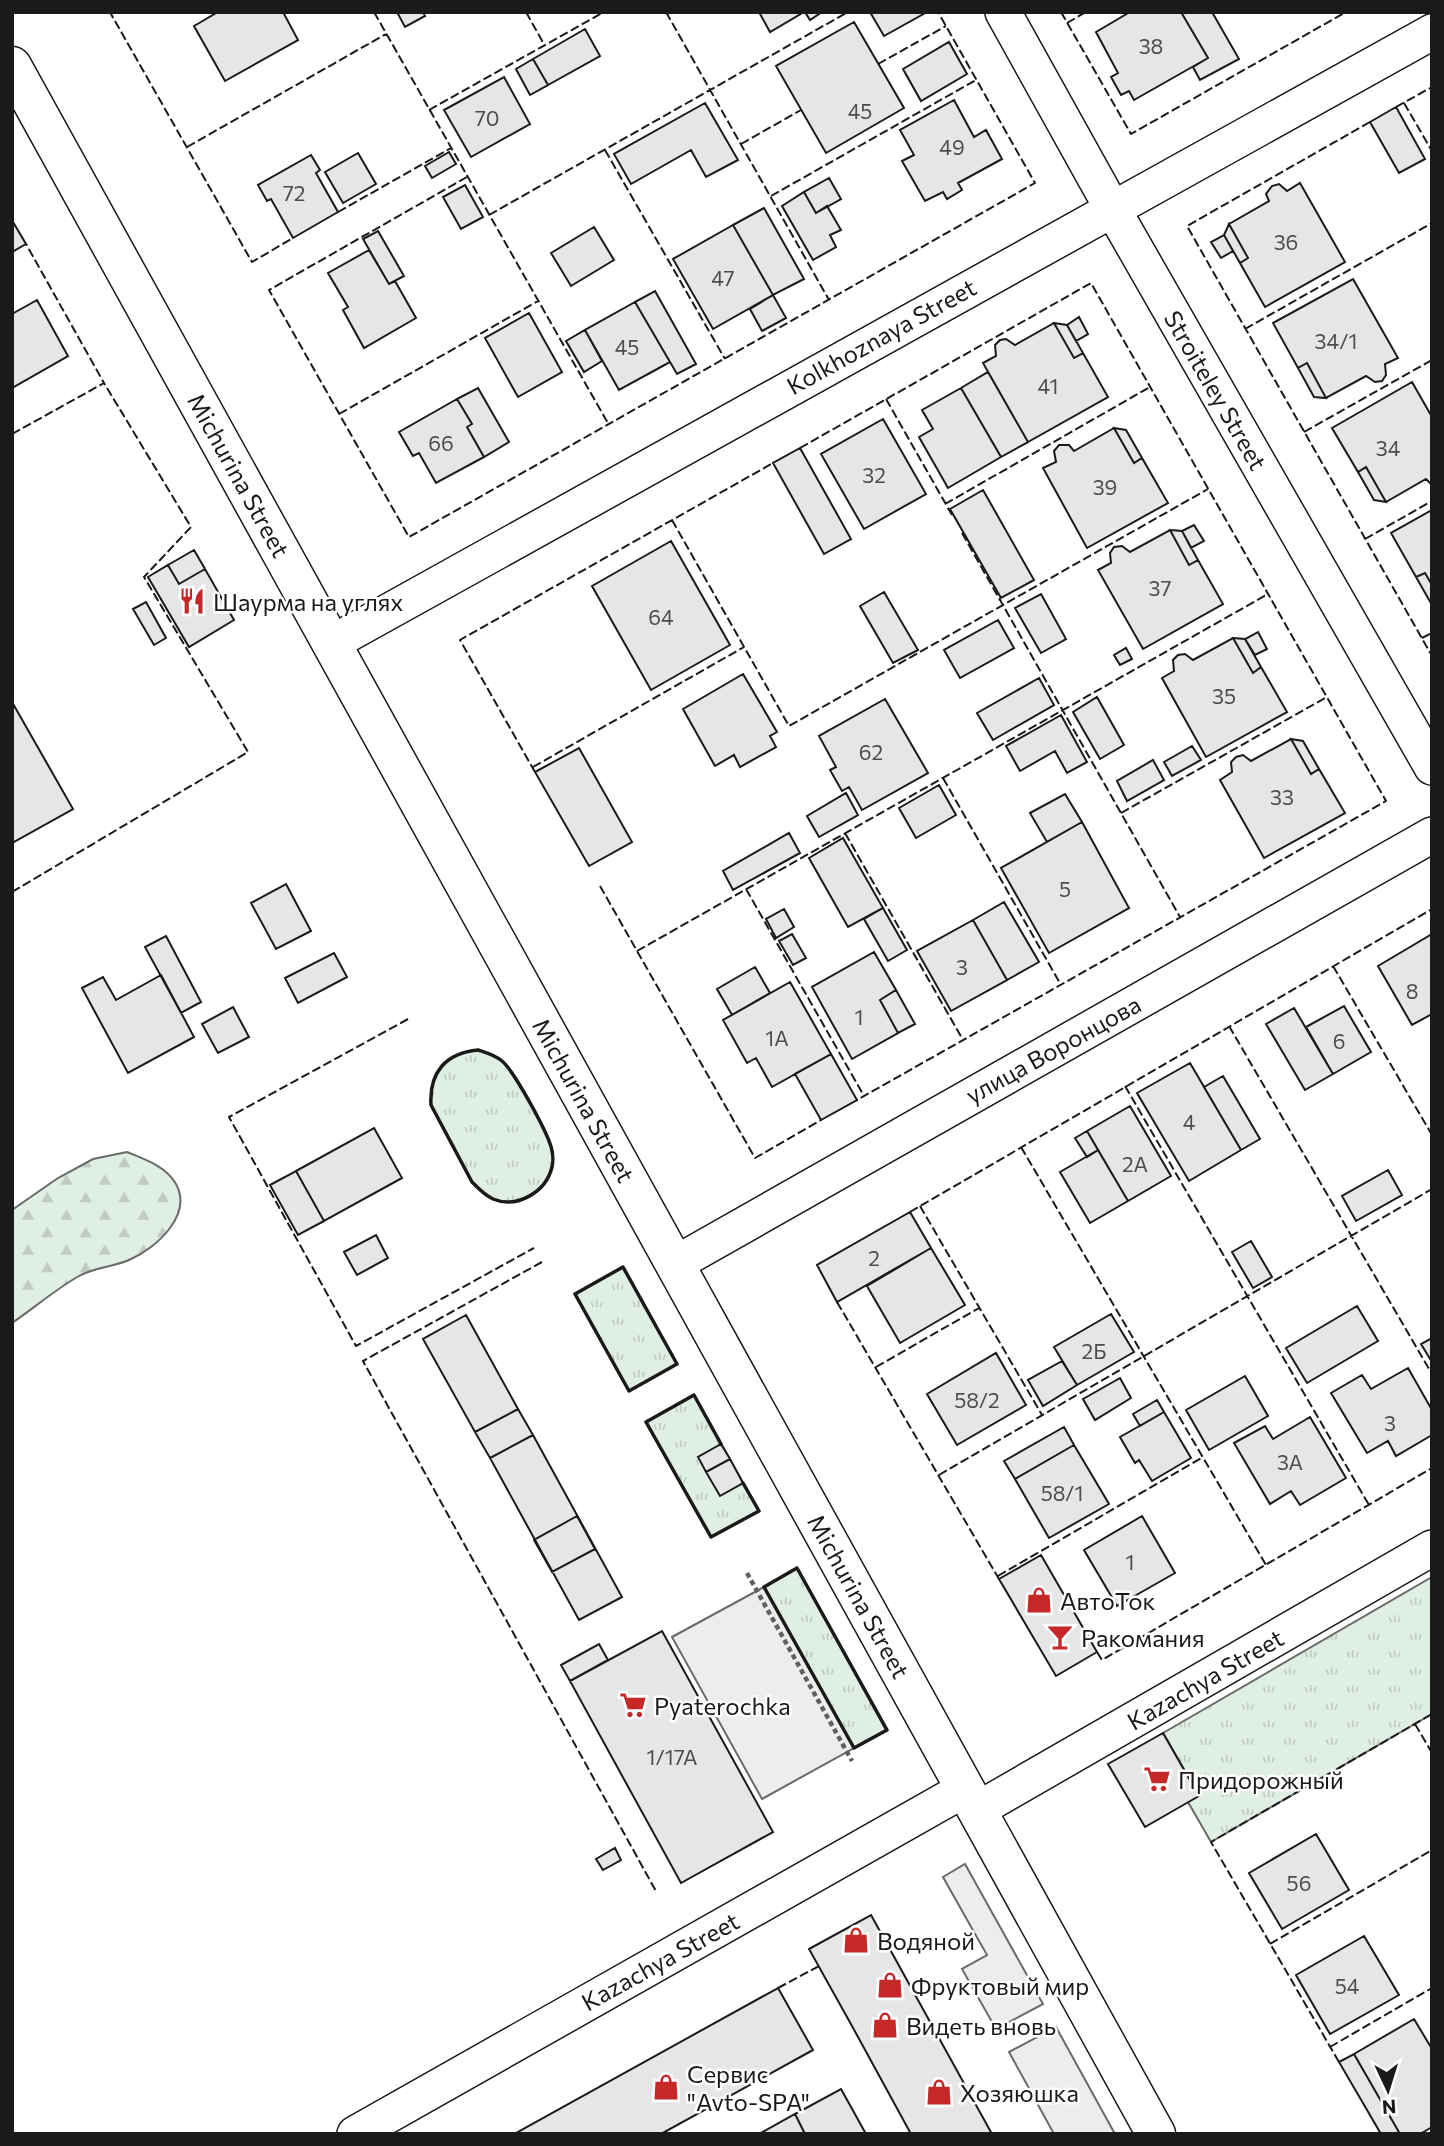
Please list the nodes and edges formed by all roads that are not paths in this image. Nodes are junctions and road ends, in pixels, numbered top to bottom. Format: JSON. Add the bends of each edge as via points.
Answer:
{"nodes":[{"id":1,"x":1003,"y":12,"type":"edge"},
{"id":2,"x":1432,"y":32,"type":"edge"},
{"id":3,"x":12,"y":66,"type":"edge"},
{"id":4,"x":1111,"y":208,"type":"junction"},
{"id":5,"x":331,"y":643,"type":"junction"},
{"id":6,"x":1432,"y":767,"type":"edge"},
{"id":7,"x":1432,"y":835,"type":"edge"},
{"id":8,"x":676,"y":1264,"type":"junction"},
{"id":9,"x":1432,"y":1548,"type":"edge"},
{"id":10,"x":971,"y":1800,"type":"junction"},
{"id":11,"x":355,"y":2134,"type":"edge"},
{"id":12,"x":1156,"y":2134,"type":"edge"}],
"edges":[{"from":1,"to":4,"type":"street","name":"Stroiteley Street"},
{"from":2,"to":4,"type":"street","name":"Kolkhoznaya Street"},
{"from":3,"to":5,"type":"street","name":"Michurina Street"},
{"from":4,"to":5,"type":"street","name":"Kolkhoznaya Street"},
{"from":4,"to":6,"type":"street","name":"Stroiteley Street"},
{"from":5,"to":8,"type":"street","name":"Michurina Street"},
{"from":7,"to":8,"type":"street","name":"улица Воронцова"},
{"from":8,"to":10,"type":"street","name":"Michurina Street"},
{"from":9,"to":10,"type":"street","name":"Kazachya Street"},
{"from":10,"to":11,"type":"street","name":"Kazachya Street"},
{"from":10,"to":12,"type":"street","name":"Michurina Street"}]}
